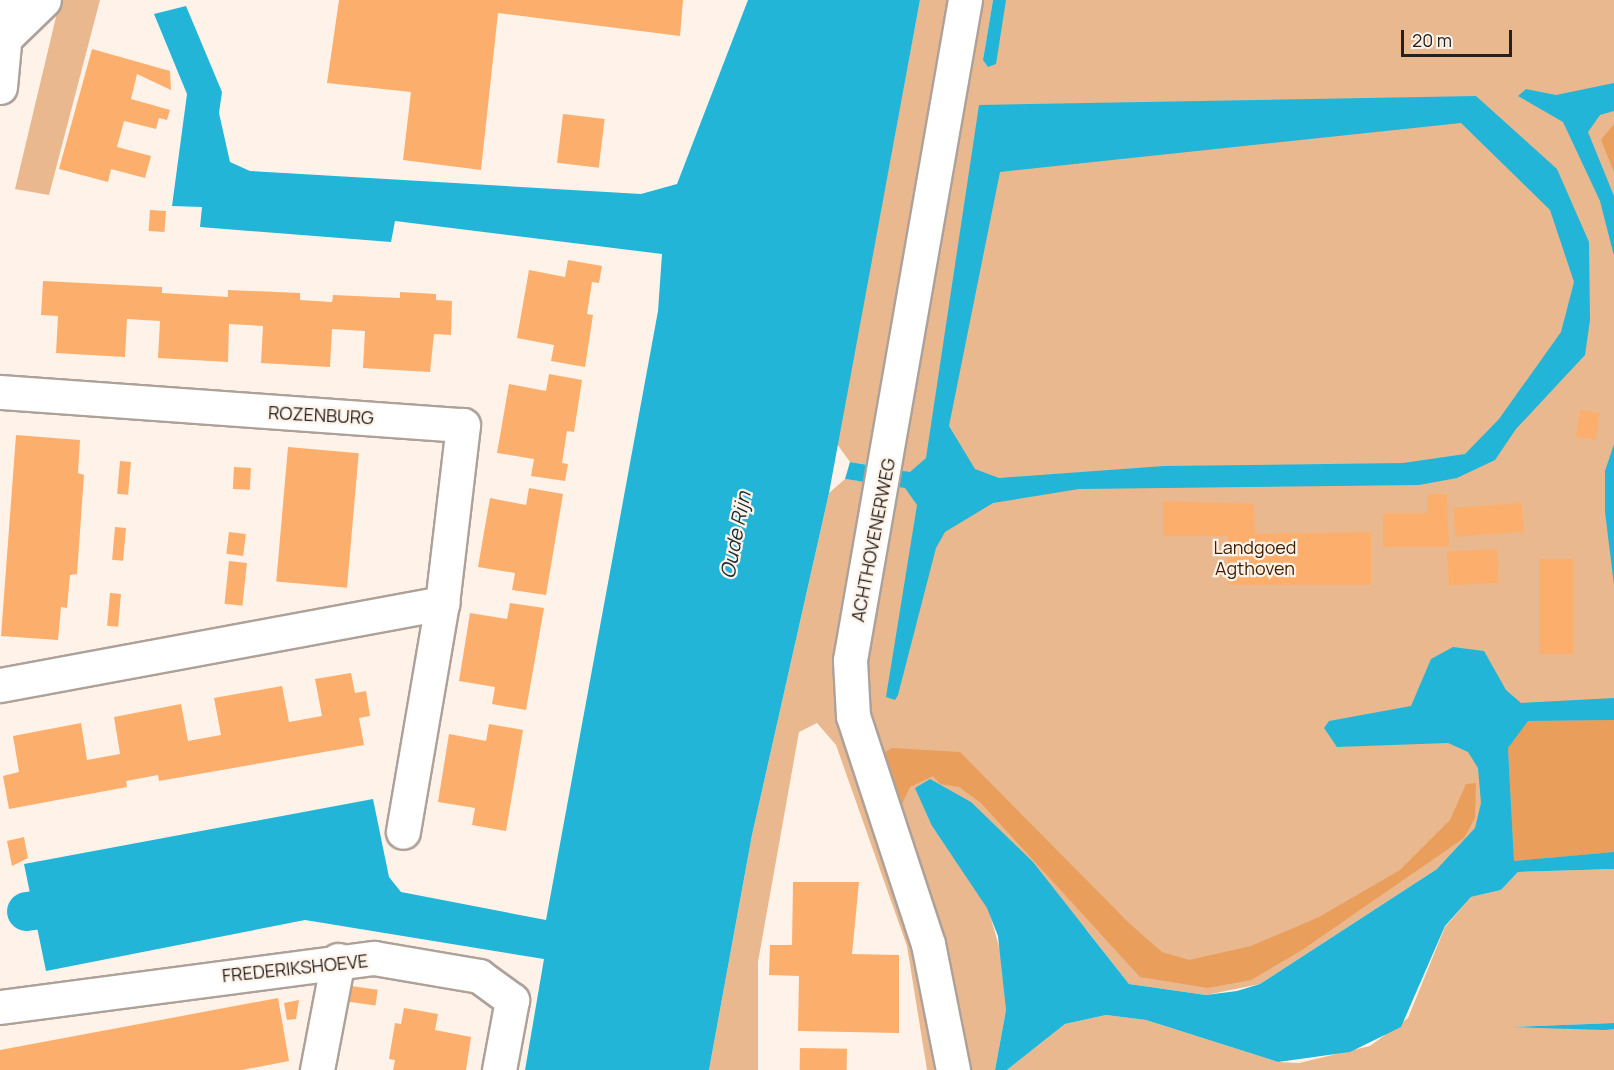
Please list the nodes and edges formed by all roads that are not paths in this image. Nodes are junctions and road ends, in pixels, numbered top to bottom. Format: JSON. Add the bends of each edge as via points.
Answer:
{"nodes":[{"id":1,"x":8,"y":0,"type":"edge"},
{"id":2,"x":44,"y":0,"type":"edge"},
{"id":3,"x":965,"y":0,"type":"edge"},
{"id":4,"x":8,"y":34,"type":"junction"},
{"id":5,"x":0,"y":87,"type":"edge"},
{"id":6,"x":0,"y":392,"type":"edge"},
{"id":7,"x":442,"y":603,"type":"junction"},
{"id":8,"x":0,"y":685,"type":"edge"},
{"id":9,"x":403,"y":832,"type":"dead end"},
{"id":10,"x":338,"y":960,"type":"junction"},
{"id":11,"x":0,"y":1007,"type":"edge"},
{"id":12,"x":317,"y":1070,"type":"edge"},
{"id":13,"x":500,"y":1070,"type":"edge"},
{"id":14,"x":953,"y":1070,"type":"edge"}],
"edges":[{"from":1,"to":4,"type":"street"},
{"from":2,"to":4,"type":"street"},
{"from":3,"to":14,"type":"street","name":"ACHTHOVENERWEG","via":[[893,436],[850,660],[853,716],[928,944]]},
{"from":4,"to":5,"type":"street"},
{"from":6,"to":7,"type":"street","name":"ROZENBURG","via":[[463,425]]},
{"from":7,"to":8,"type":"street"},
{"from":7,"to":9,"type":"street","name":"ROZENBURG"},
{"from":10,"to":11,"type":"street","name":"FREDERIKSHOEVE"},
{"from":10,"to":12,"type":"street"},
{"from":10,"to":13,"type":"street","name":"FREDERIKSHOEVE","via":[[374,958],[479,976],[512,1000]]}]}
